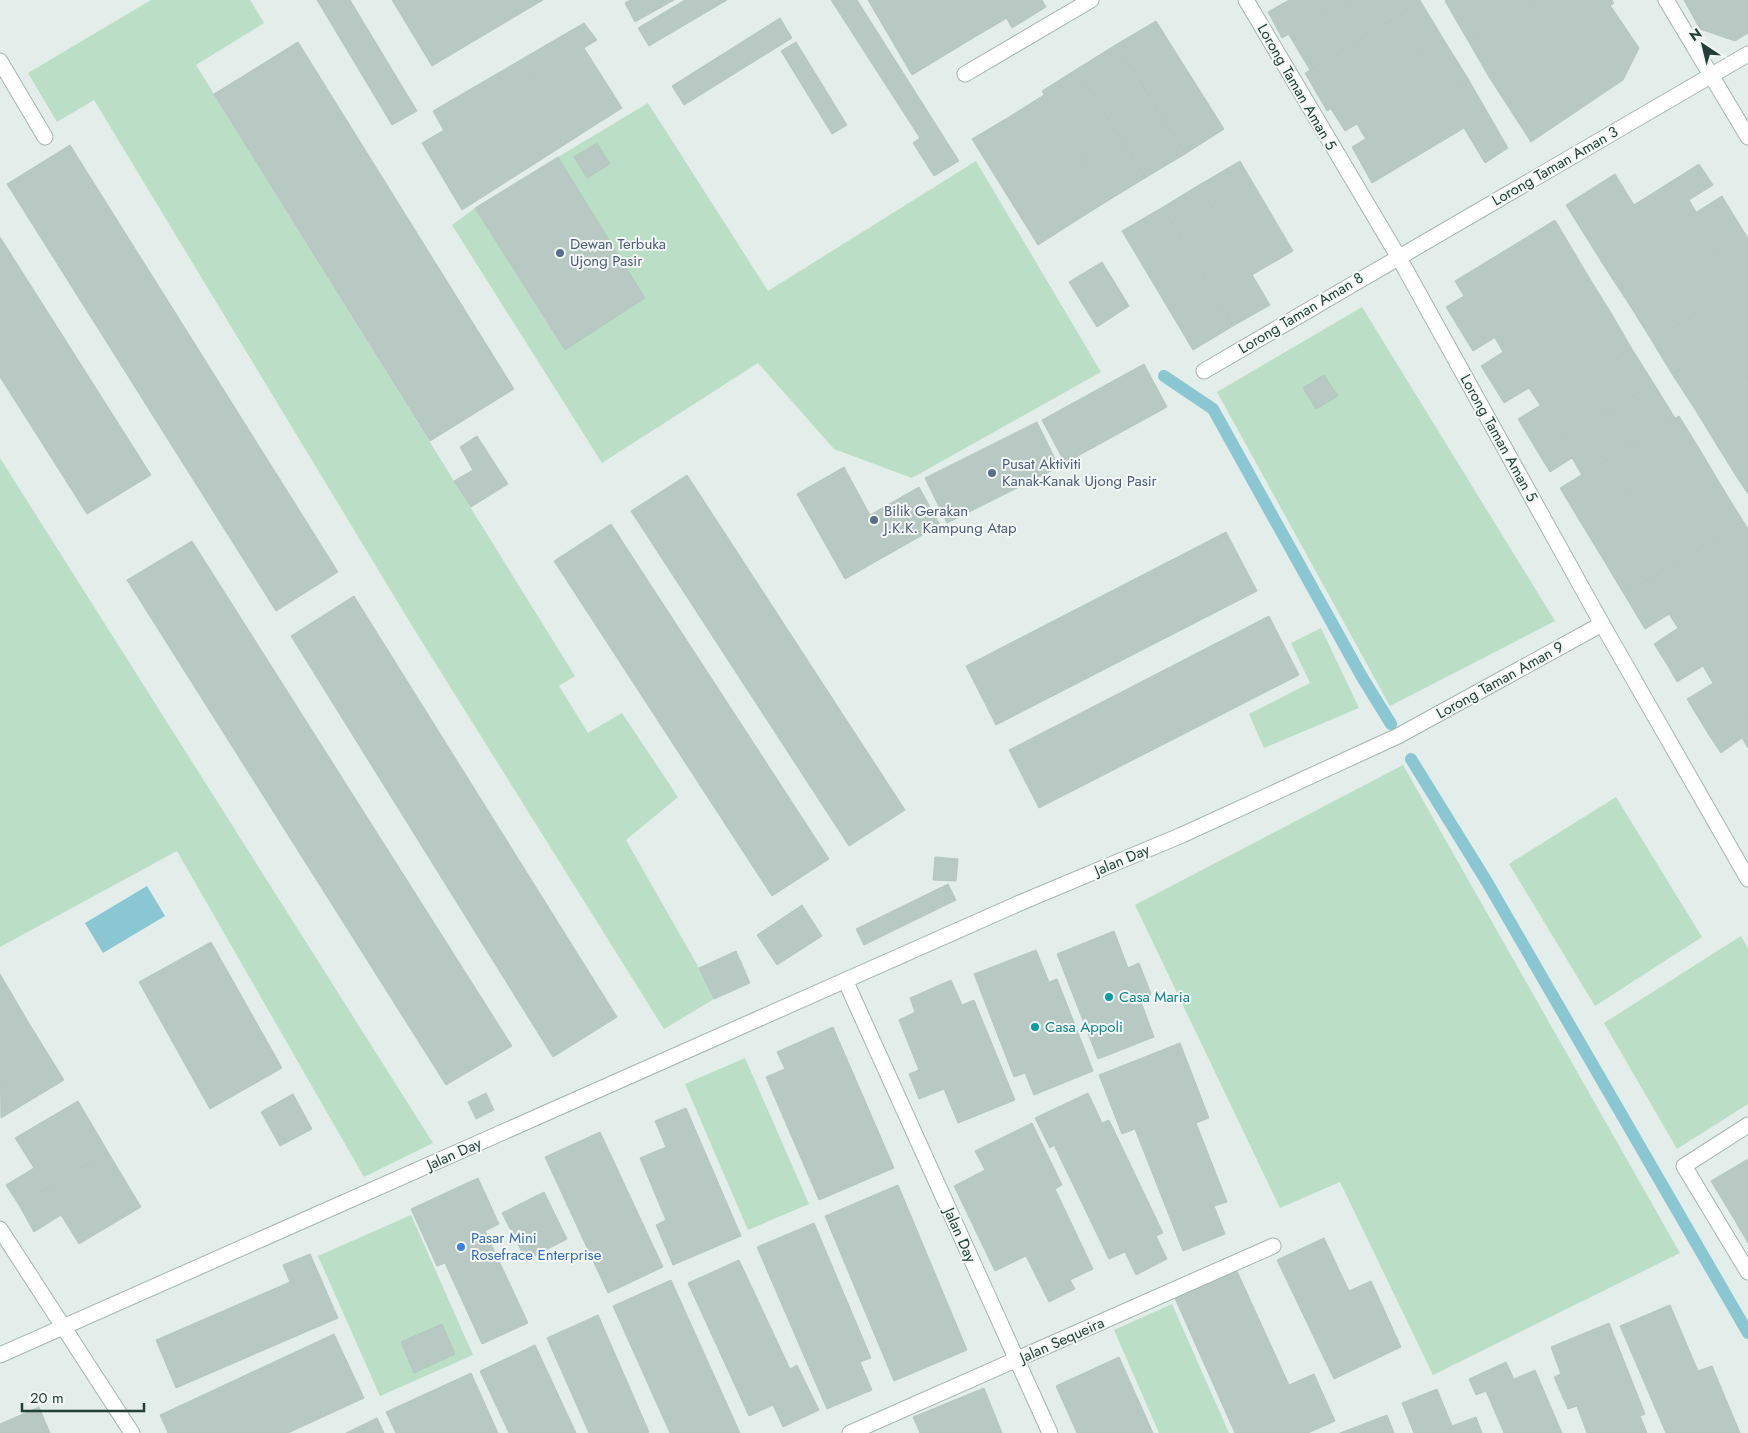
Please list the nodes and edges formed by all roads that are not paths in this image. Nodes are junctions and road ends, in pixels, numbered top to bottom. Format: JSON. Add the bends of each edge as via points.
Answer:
{"nodes":[{"id":1,"x":1091,"y":0,"type":"edge"},
{"id":2,"x":1246,"y":0,"type":"edge"},
{"id":3,"x":1666,"y":0,"type":"edge"},
{"id":4,"x":1748,"y":54,"type":"edge"},
{"id":5,"x":0,"y":61,"type":"edge"},
{"id":6,"x":965,"y":74,"type":"dead end"},
{"id":7,"x":1711,"y":76,"type":"junction"},
{"id":8,"x":44,"y":137,"type":"dead end"},
{"id":9,"x":1748,"y":137,"type":"edge"},
{"id":10,"x":1398,"y":256,"type":"junction"},
{"id":11,"x":1204,"y":371,"type":"dead end"},
{"id":12,"x":1602,"y":624,"type":"junction"},
{"id":13,"x":1398,"y":736,"type":"joint"},
{"id":14,"x":1748,"y":878,"type":"edge"},
{"id":15,"x":846,"y":982,"type":"junction"},
{"id":16,"x":1748,"y":1125,"type":"edge"},
{"id":17,"x":0,"y":1229,"type":"edge"},
{"id":18,"x":1274,"y":1246,"type":"dead end"},
{"id":19,"x":1748,"y":1272,"type":"edge"},
{"id":20,"x":64,"y":1328,"type":"junction"},
{"id":21,"x":0,"y":1355,"type":"edge"},
{"id":22,"x":1017,"y":1360,"type":"junction"},
{"id":23,"x":132,"y":1433,"type":"edge"},
{"id":24,"x":850,"y":1433,"type":"edge"},
{"id":25,"x":1050,"y":1433,"type":"edge"}],
"edges":[{"from":1,"to":6,"type":"street"},
{"from":2,"to":10,"type":"street","name":"Lorong Taman Aman 5"},
{"from":3,"to":7,"type":"street"},
{"from":4,"to":7,"type":"street","name":"Lorong Taman Aman 3"},
{"from":5,"to":8,"type":"street"},
{"from":7,"to":9,"type":"street"},
{"from":7,"to":10,"type":"street","name":"Lorong Taman Aman 3"},
{"from":10,"to":11,"type":"street","name":"Lorong Taman Aman 8"},
{"from":10,"to":12,"type":"street","name":"Lorong Taman Aman 5"},
{"from":12,"to":13,"type":"street","name":"Lorong Taman Aman 9"},
{"from":12,"to":14,"type":"street","name":"Lorong Taman Aman 5"},
{"from":13,"to":15,"type":"street","name":"Jalan Day","via":[[1182,835],[1022,902]]},
{"from":15,"to":20,"type":"street","name":"Jalan Day"},
{"from":15,"to":22,"type":"street","name":"Jalan Day"},
{"from":16,"to":19,"type":"street","via":[[1684,1166]]},
{"from":17,"to":20,"type":"street"},
{"from":18,"to":22,"type":"street","name":"Jalan Sequeira"},
{"from":20,"to":21,"type":"street","name":"Jalan Day"},
{"from":20,"to":23,"type":"street"},
{"from":22,"to":24,"type":"street","name":"Jalan Sequeira"},
{"from":22,"to":25,"type":"street","name":"Jalan Day"}]}
